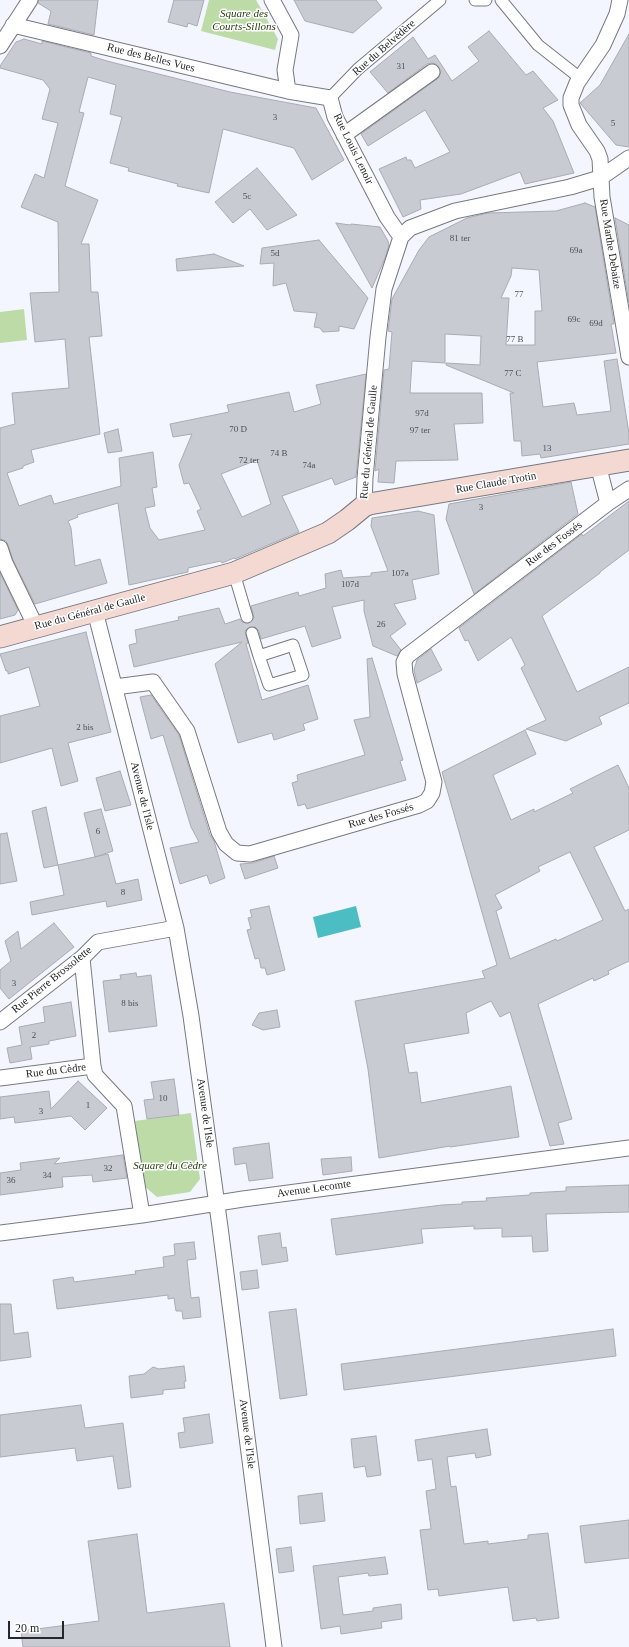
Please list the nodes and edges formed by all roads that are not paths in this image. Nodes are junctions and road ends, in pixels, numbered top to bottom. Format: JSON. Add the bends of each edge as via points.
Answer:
{"nodes":[{"id":1,"x":30,"y":0,"type":"edge"},
{"id":2,"x":272,"y":0,"type":"edge"},
{"id":3,"x":440,"y":0,"type":"edge"},
{"id":4,"x":475,"y":0,"type":"edge"},
{"id":5,"x":486,"y":0,"type":"edge"},
{"id":6,"x":501,"y":0,"type":"edge"},
{"id":7,"x":620,"y":0,"type":"edge"},
{"id":8,"x":13,"y":25,"type":"junction"},
{"id":9,"x":0,"y":46,"type":"edge"},
{"id":10,"x":432,"y":72,"type":"dead end"},
{"id":11,"x":578,"y":80,"type":"junction"},
{"id":12,"x":288,"y":92,"type":"junction"},
{"id":13,"x":330,"y":98,"type":"junction"},
{"id":14,"x":344,"y":135,"type":"junction"},
{"id":15,"x":629,"y":158,"type":"edge"},
{"id":16,"x":600,"y":178,"type":"junction"},
{"id":17,"x":401,"y":237,"type":"junction"},
{"id":18,"x":629,"y":357,"type":"edge"},
{"id":19,"x":629,"y":460,"type":"edge"},
{"id":20,"x":598,"y":465,"type":"junction"},
{"id":21,"x":629,"y":489,"type":"edge"},
{"id":22,"x":608,"y":503,"type":"junction"},
{"id":23,"x":364,"y":506,"type":"junction"},
{"id":24,"x":0,"y":548,"type":"edge"},
{"id":25,"x":234,"y":573,"type":"junction"},
{"id":26,"x":95,"y":611,"type":"junction"},
{"id":27,"x":247,"y":617,"type":"tunnel mouth"},
{"id":28,"x":36,"y":627,"type":"junction"},
{"id":29,"x":252,"y":633,"type":"tunnel mouth"},
{"id":30,"x":0,"y":637,"type":"edge"},
{"id":31,"x":259,"y":656,"type":"dead end"},
{"id":32,"x":115,"y":687,"type":"junction"},
{"id":33,"x":176,"y":928,"type":"junction"},
{"id":34,"x":82,"y":958,"type":"junction"},
{"id":35,"x":0,"y":1022,"type":"edge"},
{"id":36,"x":93,"y":1066,"type":"junction"},
{"id":37,"x":0,"y":1078,"type":"edge"},
{"id":38,"x":629,"y":1148,"type":"edge"},
{"id":39,"x":217,"y":1203,"type":"junction"},
{"id":40,"x":142,"y":1215,"type":"junction"},
{"id":41,"x":0,"y":1234,"type":"edge"},
{"id":42,"x":274,"y":1647,"type":"edge"}],
"edges":[{"from":1,"to":8,"type":"street"},
{"from":2,"to":12,"type":"street","via":[[291,35],[285,70]]},
{"from":3,"to":13,"type":"street","name":"Rue du Belvédère","via":[[358,69]]},
{"from":4,"to":5,"type":"street"},
{"from":6,"to":11,"type":"street","via":[[538,45]]},
{"from":7,"to":11,"type":"street","name":"Rue Marthe Debaize","via":[[617,14],[603,45]]},
{"from":8,"to":9,"type":"street"},
{"from":8,"to":12,"type":"street","name":"Rue des Belles Vues"},
{"from":10,"to":14,"type":"street"},
{"from":11,"to":16,"type":"street","name":"Rue Marthe Debaize","via":[[571,105],[579,125],[597,151],[600,159]]},
{"from":12,"to":13,"type":"street"},
{"from":13,"to":14,"type":"street","name":"Rue Louis Lenoir","via":[[335,117]]},
{"from":14,"to":17,"type":"street","name":"Rue Louis Lenoir"},
{"from":15,"to":16,"type":"street"},
{"from":16,"to":17,"type":"street","via":[[570,187],[455,211],[410,228]]},
{"from":16,"to":18,"type":"street","name":"Rue Marthe Debaize"},
{"from":17,"to":23,"type":"street","name":"Rue du Général de Gaulle","via":[[384,288],[364,478]]},
{"from":19,"to":20,"type":"main road","name":"Rue Claude Trotin"},
{"from":20,"to":22,"type":"street"},
{"from":20,"to":23,"type":"main road","name":"Rue Claude Trotin"},
{"from":21,"to":22,"type":"street","name":"Rue des Fossés"},
{"from":22,"to":32,"type":"street","name":"Rue des Fossés","via":[[407,656],[404,662],[405,674],[434,782],[427,801],[419,805],[250,854],[237,853],[226,844],[219,832],[188,731],[153,682]]},
{"from":23,"to":25,"type":"main road","name":"Rue du Général de Gaulle","via":[[328,533]]},
{"from":24,"to":28,"type":"street"},
{"from":25,"to":26,"type":"main road","name":"Rue du Général de Gaulle"},
{"from":25,"to":27,"type":"street"},
{"from":26,"to":28,"type":"main road","name":"Rue du Général de Gaulle"},
{"from":26,"to":32,"type":"street","name":"Avenue de l'Isle"},
{"from":28,"to":30,"type":"main road","name":"Rue du Général de Gaulle"},
{"from":29,"to":31,"type":"street"},
{"from":32,"to":33,"type":"street","name":"Avenue de l'Isle"},
{"from":33,"to":34,"type":"street","name":"Rue Pierre Brossolette","via":[[98,942]]},
{"from":33,"to":39,"type":"street","name":"Avenue de l'Isle"},
{"from":34,"to":35,"type":"street","name":"Rue Pierre Brossolette"},
{"from":34,"to":36,"type":"street"},
{"from":36,"to":37,"type":"street","name":"Rue du Cèdre"},
{"from":36,"to":40,"type":"street","name":"Rue du Cèdre","via":[[95,1075],[124,1106]]},
{"from":38,"to":39,"type":"street","name":"Avenue Lecomte"},
{"from":39,"to":40,"type":"street","name":"Avenue Lecomte"},
{"from":39,"to":42,"type":"street","name":"Avenue de l'Isle"},
{"from":40,"to":41,"type":"street","name":"Avenue Lecomte"}]}
